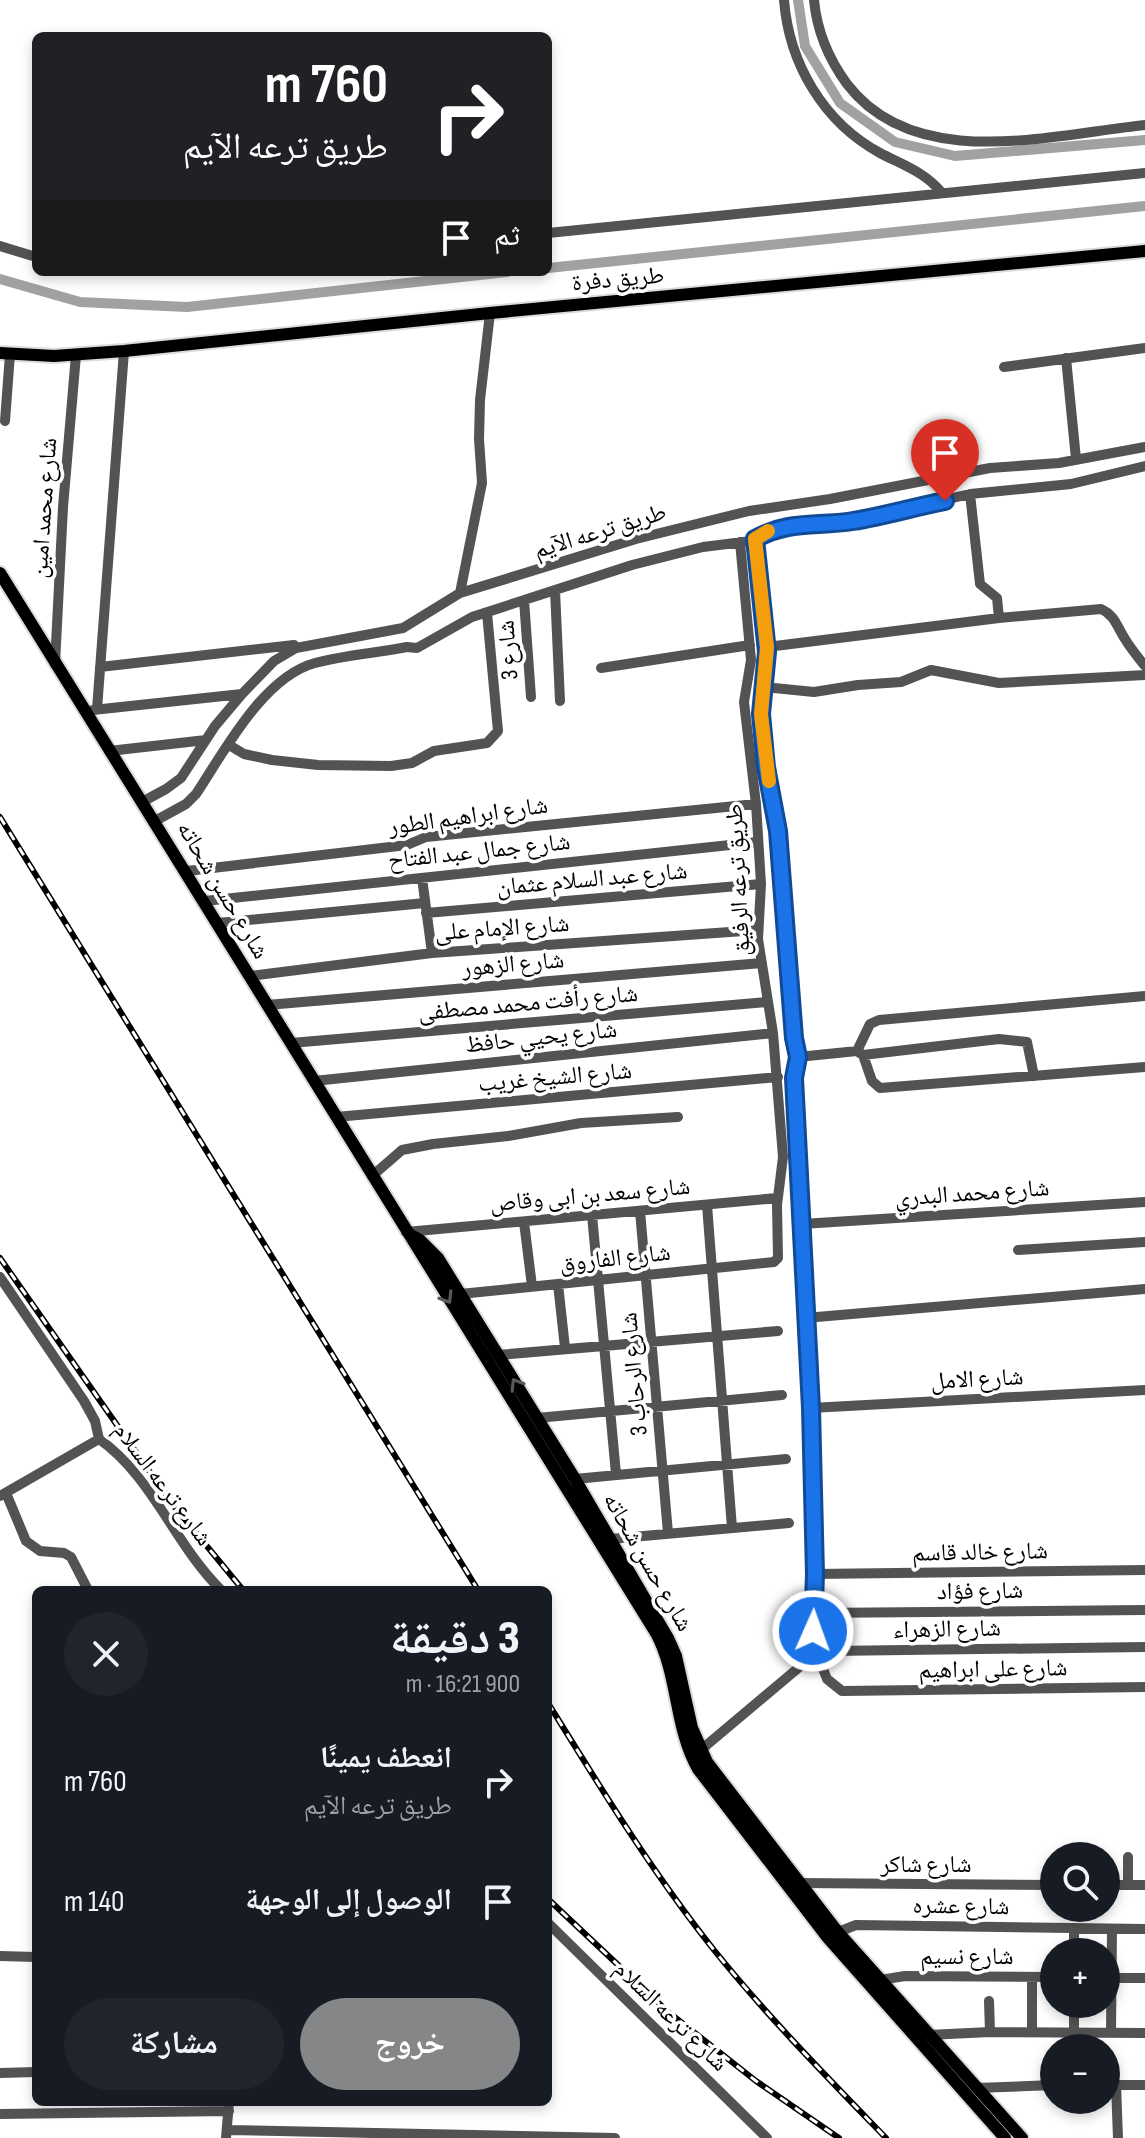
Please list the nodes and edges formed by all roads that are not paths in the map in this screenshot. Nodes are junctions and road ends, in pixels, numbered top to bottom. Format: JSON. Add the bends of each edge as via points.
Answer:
{"nodes":[{"id":1,"x":784,"y":0,"type":"edge"},
{"id":2,"x":814,"y":0,"type":"edge"},
{"id":3,"x":1145,"y":125,"type":"edge"},
{"id":4,"x":1145,"y":173,"type":"edge"},
{"id":5,"x":942,"y":193,"type":"junction"},
{"id":6,"x":552,"y":233,"type":"edge"},
{"id":7,"x":0,"y":246,"type":"edge"},
{"id":8,"x":1145,"y":251,"type":"edge"},
{"id":9,"x":32,"y":256,"type":"edge"},
{"id":10,"x":490,"y":313,"type":"junction"},
{"id":11,"x":1145,"y":348,"type":"edge"},
{"id":12,"x":124,"y":351,"type":"junction"},
{"id":13,"x":5,"y":354,"type":"edge"},
{"id":14,"x":76,"y":355,"type":"junction"},
{"id":15,"x":1066,"y":358,"type":"junction"},
{"id":16,"x":1004,"y":367,"type":"dead end"},
{"id":17,"x":5,"y":421,"type":"dead end"},
{"id":18,"x":1145,"y":447,"type":"edge"},
{"id":19,"x":1076,"y":459,"type":"junction"},
{"id":20,"x":1145,"y":466,"type":"edge"},
{"id":21,"x":970,"y":494,"type":"junction"},
{"id":22,"x":755,"y":539,"type":"junction"},
{"id":23,"x":740,"y":542,"type":"junction"},
{"id":24,"x":0,"y":573,"type":"edge"},
{"id":25,"x":555,"y":590,"type":"junction"},
{"id":26,"x":460,"y":593,"type":"junction"},
{"id":27,"x":524,"y":600,"type":"junction"},
{"id":28,"x":487,"y":613,"type":"junction"},
{"id":29,"x":999,"y":618,"type":"junction"},
{"id":30,"x":312,"y":643,"type":"junction"},
{"id":31,"x":750,"y":645,"type":"junction"},
{"id":32,"x":767,"y":647,"type":"junction"},
{"id":33,"x":55,"y":664,"type":"junction"},
{"id":34,"x":1145,"y":666,"type":"edge"},
{"id":35,"x":100,"y":667,"type":"junction"},
{"id":36,"x":601,"y":668,"type":"dead end"},
{"id":37,"x":1145,"y":675,"type":"edge"},
{"id":38,"x":764,"y":687,"type":"junction"},
{"id":39,"x":242,"y":694,"type":"junction"},
{"id":40,"x":531,"y":697,"type":"dead end"},
{"id":41,"x":560,"y":701,"type":"dead end"},
{"id":42,"x":91,"y":710,"type":"junction"},
{"id":43,"x":206,"y":740,"type":"junction"},
{"id":44,"x":229,"y":745,"type":"junction"},
{"id":45,"x":109,"y":751,"type":"junction"},
{"id":46,"x":142,"y":802,"type":"junction"},
{"id":47,"x":756,"y":804,"type":"junction"},
{"id":48,"x":155,"y":821,"type":"junction"},
{"id":49,"x":758,"y":842,"type":"junction"},
{"id":50,"x":187,"y":871,"type":"junction"},
{"id":51,"x":422,"y":878,"type":"junction"},
{"id":52,"x":761,"y":884,"type":"junction"},
{"id":53,"x":205,"y":901,"type":"junction"},
{"id":54,"x":426,"y":908,"type":"junction"},
{"id":55,"x":218,"y":923,"type":"junction"},
{"id":56,"x":758,"y":930,"type":"junction"},
{"id":57,"x":432,"y":953,"type":"junction"},
{"id":58,"x":762,"y":963,"type":"junction"},
{"id":59,"x":250,"y":976,"type":"junction"},
{"id":60,"x":1145,"y":996,"type":"edge"},
{"id":61,"x":768,"y":1002,"type":"junction"},
{"id":62,"x":267,"y":1005,"type":"junction"},
{"id":63,"x":773,"y":1033,"type":"junction"},
{"id":64,"x":291,"y":1043,"type":"junction"},
{"id":65,"x":860,"y":1053,"type":"junction"},
{"id":66,"x":798,"y":1057,"type":"junction"},
{"id":67,"x":1145,"y":1067,"type":"edge"},
{"id":68,"x":1034,"y":1076,"type":"junction"},
{"id":69,"x":778,"y":1077,"type":"junction"},
{"id":70,"x":314,"y":1081,"type":"junction"},
{"id":71,"x":336,"y":1117,"type":"junction"},
{"id":72,"x":678,"y":1117,"type":"dead end"},
{"id":73,"x":372,"y":1176,"type":"junction"},
{"id":74,"x":777,"y":1198,"type":"junction"},
{"id":75,"x":1145,"y":1202,"type":"edge"},
{"id":76,"x":707,"y":1205,"type":"junction"},
{"id":77,"x":640,"y":1211,"type":"junction"},
{"id":78,"x":592,"y":1215,"type":"junction"},
{"id":79,"x":524,"y":1222,"type":"junction"},
{"id":80,"x":802,"y":1224,"type":"junction"},
{"id":81,"x":406,"y":1232,"type":"junction"},
{"id":82,"x":1145,"y":1242,"type":"edge"},
{"id":83,"x":1018,"y":1250,"type":"dead end"},
{"id":84,"x":774,"y":1262,"type":"joint"},
{"id":85,"x":712,"y":1268,"type":"junction"},
{"id":86,"x":646,"y":1275,"type":"junction"},
{"id":87,"x":0,"y":1277,"type":"edge"},
{"id":88,"x":598,"y":1280,"type":"junction"},
{"id":89,"x":558,"y":1284,"type":"junction"},
{"id":90,"x":532,"y":1286,"type":"junction"},
{"id":91,"x":1145,"y":1289,"type":"edge"},
{"id":92,"x":460,"y":1294,"type":"junction"},
{"id":93,"x":805,"y":1318,"type":"junction"},
{"id":94,"x":778,"y":1331,"type":"dead end"},
{"id":95,"x":717,"y":1336,"type":"junction"},
{"id":96,"x":651,"y":1341,"type":"junction"},
{"id":97,"x":604,"y":1345,"type":"junction"},
{"id":98,"x":565,"y":1348,"type":"junction"},
{"id":99,"x":498,"y":1355,"type":"junction"},
{"id":100,"x":1145,"y":1390,"type":"edge"},
{"id":101,"x":782,"y":1395,"type":"dead end"},
{"id":102,"x":722,"y":1400,"type":"junction"},
{"id":103,"x":657,"y":1406,"type":"junction"},
{"id":104,"x":811,"y":1408,"type":"junction"},
{"id":105,"x":610,"y":1411,"type":"junction"},
{"id":106,"x":537,"y":1418,"type":"junction"},
{"id":107,"x":99,"y":1439,"type":"junction"},
{"id":108,"x":786,"y":1459,"type":"dead end"},
{"id":109,"x":727,"y":1465,"type":"junction"},
{"id":110,"x":663,"y":1470,"type":"junction"},
{"id":111,"x":616,"y":1474,"type":"junction"},
{"id":112,"x":575,"y":1479,"type":"junction"},
{"id":113,"x":3,"y":1494,"type":"edge"},
{"id":114,"x":789,"y":1523,"type":"dead end"},
{"id":115,"x":732,"y":1528,"type":"junction"},
{"id":116,"x":668,"y":1533,"type":"junction"},
{"id":117,"x":610,"y":1539,"type":"junction"},
{"id":118,"x":1145,"y":1570,"type":"edge"},
{"id":119,"x":815,"y":1574,"type":"junction"},
{"id":120,"x":86,"y":1586,"type":"edge"},
{"id":121,"x":217,"y":1586,"type":"edge"},
{"id":122,"x":1145,"y":1610,"type":"edge"},
{"id":123,"x":814,"y":1613,"type":"junction"},
{"id":124,"x":1145,"y":1647,"type":"edge"},
{"id":125,"x":816,"y":1653,"type":"junction"},
{"id":126,"x":1145,"y":1687,"type":"edge"},
{"id":127,"x":696,"y":1754,"type":"junction"},
{"id":128,"x":760,"y":1841,"type":"junction"},
{"id":129,"x":1128,"y":1857,"type":"dead end"},
{"id":130,"x":798,"y":1883,"type":"junction"},
{"id":131,"x":1040,"y":1885,"type":"edge"},
{"id":132,"x":1120,"y":1885,"type":"edge"},
{"id":133,"x":1128,"y":1885,"type":"junction"},
{"id":134,"x":1145,"y":1885,"type":"edge"},
{"id":135,"x":552,"y":1927,"type":"edge"},
{"id":136,"x":1074,"y":1928,"type":"junction"},
{"id":137,"x":1112,"y":1929,"type":"junction"},
{"id":138,"x":1145,"y":1929,"type":"edge"},
{"id":139,"x":833,"y":1934,"type":"junction"},
{"id":140,"x":1074,"y":1938,"type":"edge"},
{"id":141,"x":1111,"y":1938,"type":"edge"},
{"id":142,"x":0,"y":1956,"type":"edge"},
{"id":143,"x":32,"y":1957,"type":"edge"},
{"id":144,"x":1032,"y":1977,"type":"junction"},
{"id":145,"x":1040,"y":1977,"type":"edge"},
{"id":146,"x":1120,"y":1978,"type":"edge"},
{"id":147,"x":1145,"y":1978,"type":"edge"},
{"id":148,"x":880,"y":1980,"type":"junction"},
{"id":149,"x":989,"y":2001,"type":"dead end"},
{"id":150,"x":1074,"y":2018,"type":"edge"},
{"id":151,"x":1110,"y":2018,"type":"edge"},
{"id":152,"x":990,"y":2032,"type":"junction"},
{"id":153,"x":1032,"y":2032,"type":"junction"},
{"id":154,"x":1074,"y":2032,"type":"junction"},
{"id":155,"x":1111,"y":2033,"type":"junction"},
{"id":156,"x":1145,"y":2033,"type":"edge"},
{"id":157,"x":928,"y":2035,"type":"junction"},
{"id":158,"x":32,"y":2072,"type":"edge"},
{"id":159,"x":0,"y":2073,"type":"edge"},
{"id":160,"x":1120,"y":2085,"type":"edge"},
{"id":161,"x":1145,"y":2085,"type":"edge"},
{"id":162,"x":1040,"y":2086,"type":"edge"},
{"id":163,"x":976,"y":2088,"type":"junction"},
{"id":164,"x":229,"y":2107,"type":"edge"},
{"id":165,"x":0,"y":2114,"type":"edge"},
{"id":166,"x":1115,"y":2114,"type":"edge"},
{"id":167,"x":227,"y":2134,"type":"edge"},
{"id":168,"x":612,"y":2138,"type":"edge"},
{"id":169,"x":767,"y":2138,"type":"edge"},
{"id":170,"x":1005,"y":2138,"type":"edge"},
{"id":171,"x":1022,"y":2138,"type":"edge"},
{"id":172,"x":1118,"y":2138,"type":"edge"}],
"edges":[{"from":1,"to":5,"type":"street","via":[[787,30],[800,66],[829,111],[852,134],[925,176]]},
{"from":2,"to":3,"type":"street","via":[[825,48],[837,71],[873,111],[896,125],[941,140],[963,141]]},
{"from":4,"to":5,"type":"street"},
{"from":5,"to":6,"type":"street"},
{"from":7,"to":9,"type":"street"},
{"from":8,"to":10,"type":"main road","name":"طريق دفرة"},
{"from":10,"to":12,"type":"main road","name":"طريق دفرة"},
{"from":10,"to":26,"type":"street","via":[[480,400],[482,483]]},
{"from":11,"to":15,"type":"street"},
{"from":12,"to":14,"type":"main road","name":"طريق دفرة"},
{"from":12,"to":35,"type":"street"},
{"from":13,"to":14,"type":"main road","name":"طريق دفرة"},
{"from":13,"to":17,"type":"street"},
{"from":14,"to":33,"type":"street","name":"شارع محمد امين"},
{"from":15,"to":16,"type":"street"},
{"from":15,"to":19,"type":"street"},
{"from":18,"to":19,"type":"street","name":"طريق ترعه الآيم"},
{"from":19,"to":26,"type":"street","name":"طريق ترعه الآيم","via":[[990,468],[749,511]]},
{"from":20,"to":21,"type":"street","name":"طريق ترعه الآيم","via":[[1071,484]]},
{"from":21,"to":22,"type":"street","name":"طريق ترعه الآيم","via":[[852,521],[792,524]]},
{"from":21,"to":29,"type":"street","via":[[980,584],[997,598]]},
{"from":22,"to":23,"type":"street","name":"طريق ترعه الآيم"},
{"from":22,"to":32,"type":"street","name":"طريق ترعه الرفيق"},
{"from":23,"to":25,"type":"street","name":"طريق ترعه الآيم","via":[[632,565]]},
{"from":23,"to":31,"type":"street","name":"طريق ترعه الرفيق"},
{"from":24,"to":33,"type":"main road","name":"شارع حسن شحاته"},
{"from":25,"to":27,"type":"street","name":"طريق ترعه الآيم"},
{"from":25,"to":41,"type":"street"},
{"from":26,"to":30,"type":"street","name":"طريق ترعه الآيم","via":[[403,628]]},
{"from":27,"to":28,"type":"street","name":"طريق ترعه الآيم"},
{"from":27,"to":40,"type":"street","name":"شارع 3"},
{"from":28,"to":44,"type":"street","name":"طريق ترعه الآيم","via":[[417,648],[305,667],[272,691]]},
{"from":28,"to":44,"type":"street","via":[[498,731],[487,743],[434,751],[412,763],[391,766],[272,760]]},
{"from":29,"to":32,"type":"street"},
{"from":29,"to":34,"type":"street","via":[[1101,609],[1115,619]]},
{"from":30,"to":35,"type":"street"},
{"from":30,"to":39,"type":"street","name":"طريق ترعه الآيم","via":[[274,661]]},
{"from":31,"to":36,"type":"street"},
{"from":31,"to":47,"type":"street","name":"طريق ترعه الرفيق","via":[[744,702]]},
{"from":32,"to":38,"type":"street","name":"طريق ترعه الرفيق"},
{"from":33,"to":42,"type":"main road","name":"شارع حسن شحاته"},
{"from":35,"to":42,"type":"street"},
{"from":37,"to":38,"type":"street","via":[[999,683],[931,670],[901,682],[814,692]]},
{"from":38,"to":66,"type":"street","name":"طريق ترعه الرفيق","via":[[761,714],[778,831]]},
{"from":39,"to":42,"type":"street"},
{"from":39,"to":43,"type":"street","name":"طريق ترعه الآيم"},
{"from":42,"to":45,"type":"main road","name":"شارع حسن شحاته"},
{"from":43,"to":45,"type":"street"},
{"from":43,"to":46,"type":"street","name":"طريق ترعه الآيم","via":[[181,778]]},
{"from":44,"to":48,"type":"street","name":"طريق ترعه الآيم","via":[[196,794]]},
{"from":45,"to":46,"type":"main road","name":"شارع حسن شحاته"},
{"from":46,"to":48,"type":"main road","name":"شارع حسن شحاته"},
{"from":47,"to":49,"type":"street","name":"طريق ترعه الرفيق"},
{"from":47,"to":50,"type":"street","name":"شارع ابراهيم الطور","via":[[426,837],[407,845]]},
{"from":48,"to":50,"type":"main road","name":"شارع حسن شحاته"},
{"from":49,"to":51,"type":"street","name":"شارع جمال عبد الفتاح"},
{"from":49,"to":52,"type":"street","name":"طريق ترعه الرفيق"},
{"from":50,"to":53,"type":"main road","name":"شارع حسن شحاته"},
{"from":51,"to":53,"type":"street","name":"شارع جمال عبد الفتاح"},
{"from":51,"to":54,"type":"street"},
{"from":52,"to":54,"type":"street","name":"شارع عبد السلام عثمان"},
{"from":52,"to":56,"type":"street","name":"طريق ترعه الرفيق"},
{"from":53,"to":55,"type":"main road","name":"شارع حسن شحاته"},
{"from":54,"to":55,"type":"street","name":"شارع عبد السلام عثمان"},
{"from":54,"to":57,"type":"street"},
{"from":55,"to":59,"type":"main road","name":"شارع حسن شحاته"},
{"from":56,"to":57,"type":"street","name":"شارع الإمام على"},
{"from":56,"to":58,"type":"street","name":"طريق ترعه الرفيق"},
{"from":57,"to":59,"type":"street","name":"شارع الإمام على"},
{"from":58,"to":61,"type":"street","name":"طريق ترعه الرفيق"},
{"from":58,"to":62,"type":"street","name":"شارع الزهور"},
{"from":59,"to":62,"type":"main road","name":"شارع حسن شحاته"},
{"from":60,"to":65,"type":"street","via":[[879,1020],[870,1024]]},
{"from":61,"to":63,"type":"street","name":"طريق ترعه الرفيق"},
{"from":61,"to":64,"type":"street","name":"شارع رأفت محمد مصطفى"},
{"from":62,"to":64,"type":"main road","name":"شارع حسن شحاته"},
{"from":63,"to":69,"type":"street","name":"طريق ترعه الرفيق"},
{"from":63,"to":70,"type":"street","name":"شارع يحيي حافظ"},
{"from":64,"to":70,"type":"main road","name":"شارع حسن شحاته"},
{"from":65,"to":66,"type":"street"},
{"from":65,"to":68,"type":"street","via":[[880,1088]]},
{"from":65,"to":68,"type":"street","via":[[999,1039],[1027,1042]]},
{"from":66,"to":80,"type":"street","name":"طريق ترعه الرفيق","via":[[794,1078]]},
{"from":67,"to":68,"type":"street"},
{"from":69,"to":71,"type":"street","name":"شارع الشيخ غريب"},
{"from":69,"to":74,"type":"street","name":"طريق ترعه الرفيق","via":[[784,1165]]},
{"from":70,"to":71,"type":"main road","name":"شارع حسن شحاته"},
{"from":71,"to":73,"type":"main road","name":"شارع حسن شحاته"},
{"from":72,"to":73,"type":"street","via":[[581,1123],[433,1144],[402,1150]]},
{"from":73,"to":81,"type":"main road","name":"شارع حسن شحاته"},
{"from":74,"to":76,"type":"street","name":"شارع سعد بن ابى وقاص"},
{"from":74,"to":84,"type":"street","name":"طريق ترعه الرفيق","via":[[779,1252]]},
{"from":75,"to":80,"type":"street","name":"شارع محمد البدري"},
{"from":76,"to":77,"type":"street","name":"شارع سعد بن ابى وقاص"},
{"from":76,"to":85,"type":"street"},
{"from":77,"to":78,"type":"street","name":"شارع سعد بن ابى وقاص"},
{"from":77,"to":86,"type":"street","name":"شارع الرحاب 3"},
{"from":78,"to":79,"type":"street","name":"شارع سعد بن ابى وقاص"},
{"from":78,"to":88,"type":"street"},
{"from":79,"to":81,"type":"street","name":"شارع سعد بن ابى وقاص"},
{"from":79,"to":90,"type":"street"},
{"from":80,"to":93,"type":"street","name":"طريق ترعه الرفيق"},
{"from":81,"to":92,"type":"main road","name":"شارع حسن شحاته","via":[[432,1250]]},
{"from":81,"to":127,"type":"main road","name":"شارع حسن شحاته","one_way":true,"via":[[656,1633],[682,1731]]},
{"from":82,"to":83,"type":"street"},
{"from":84,"to":85,"type":"street","name":"شارع الفاروق"},
{"from":85,"to":86,"type":"street","name":"شارع الفاروق"},
{"from":85,"to":95,"type":"street"},
{"from":86,"to":88,"type":"street","name":"شارع الفاروق"},
{"from":86,"to":96,"type":"street","name":"شارع الرحاب 3"},
{"from":87,"to":107,"type":"street","name":"شارع ترعه السلام","via":[[84,1401]]},
{"from":88,"to":89,"type":"street","name":"شارع الفاروق"},
{"from":88,"to":97,"type":"street"},
{"from":89,"to":90,"type":"street","name":"شارع الفاروق"},
{"from":89,"to":98,"type":"street"},
{"from":90,"to":92,"type":"street","name":"شارع الفاروق"},
{"from":91,"to":93,"type":"street"},
{"from":92,"to":99,"type":"main road","name":"شارع حسن شحاته"},
{"from":93,"to":104,"type":"street","name":"طريق ترعه الرفيق"},
{"from":94,"to":95,"type":"street"},
{"from":95,"to":96,"type":"street"},
{"from":95,"to":102,"type":"street"},
{"from":96,"to":97,"type":"street"},
{"from":96,"to":103,"type":"street","name":"شارع الرحاب 3"},
{"from":97,"to":98,"type":"street"},
{"from":97,"to":105,"type":"street"},
{"from":98,"to":99,"type":"street"},
{"from":106,"to":99,"type":"main road","name":"شارع حسن شحاته","one_way":true},
{"from":100,"to":104,"type":"street","name":"شارع الامل"},
{"from":101,"to":102,"type":"street"},
{"from":102,"to":103,"type":"street"},
{"from":102,"to":109,"type":"street"},
{"from":103,"to":105,"type":"street"},
{"from":103,"to":110,"type":"street","name":"شارع الرحاب 3"},
{"from":104,"to":119,"type":"street","name":"طريق ترعه الرفيق"},
{"from":105,"to":106,"type":"street"},
{"from":105,"to":111,"type":"street"},
{"from":106,"to":112,"type":"main road","name":"شارع حسن شحاته"},
{"from":107,"to":113,"type":"street"},
{"from":107,"to":121,"type":"street","name":"شارع ترعه السلام","via":[[121,1455]]},
{"from":108,"to":109,"type":"street"},
{"from":109,"to":110,"type":"street"},
{"from":109,"to":115,"type":"street"},
{"from":110,"to":111,"type":"street"},
{"from":110,"to":116,"type":"street","name":"شارع الرحاب 3"},
{"from":111,"to":112,"type":"street"},
{"from":112,"to":117,"type":"main road","name":"شارع حسن شحاته"},
{"from":113,"to":120,"type":"street","via":[[26,1541],[40,1551],[71,1557]]},
{"from":114,"to":115,"type":"street"},
{"from":115,"to":116,"type":"street"},
{"from":116,"to":117,"type":"street"},
{"from":117,"to":127,"type":"main road","name":"شارع حسن شحاته","via":[[672,1647]]},
{"from":118,"to":119,"type":"street","name":"شارع خالد قاسم"},
{"from":119,"to":123,"type":"street","name":"طريق ترعه الرفيق"},
{"from":122,"to":123,"type":"street","name":"شارع فؤاد"},
{"from":123,"to":125,"type":"street","name":"طريق ترعه الرفيق"},
{"from":124,"to":125,"type":"street","name":"شارع الزهراء"},
{"from":125,"to":126,"type":"street","name":"شارع على ابراهيم","via":[[827,1679],[842,1691]]},
{"from":125,"to":127,"type":"street"},
{"from":127,"to":128,"type":"main road","name":"شارع حسن شحاته"},
{"from":128,"to":130,"type":"main road","name":"شارع حسن شحاته"},
{"from":128,"to":139,"type":"main road","name":"شارع حسن شحاته"},
{"from":129,"to":133,"type":"street"},
{"from":130,"to":131,"type":"street","name":"شارع شاكر"},
{"from":130,"to":139,"type":"main road","name":"شارع حسن شحاته"},
{"from":132,"to":133,"type":"street"},
{"from":133,"to":134,"type":"street"},
{"from":135,"to":169,"type":"street","name":"شارع ترعه السلام"},
{"from":136,"to":137,"type":"street","name":"شارع عشره"},
{"from":136,"to":139,"type":"street","name":"شارع عشره","via":[[856,1925]]},
{"from":136,"to":140,"type":"street"},
{"from":137,"to":138,"type":"street","name":"شارع عشره"},
{"from":137,"to":141,"type":"street"},
{"from":139,"to":148,"type":"main road","name":"شارع حسن شحاته"},
{"from":139,"to":170,"type":"main road","name":"شارع حسن شحاته"},
{"from":142,"to":143,"type":"street"},
{"from":144,"to":145,"type":"street","name":"شارع نسيم"},
{"from":144,"to":148,"type":"street","name":"شارع نسيم"},
{"from":144,"to":153,"type":"street"},
{"from":146,"to":147,"type":"street"},
{"from":148,"to":157,"type":"main road","name":"شارع حسن شحاته"},
{"from":149,"to":152,"type":"street"},
{"from":150,"to":154,"type":"street"},
{"from":151,"to":155,"type":"street"},
{"from":152,"to":153,"type":"street"},
{"from":152,"to":157,"type":"street"},
{"from":153,"to":154,"type":"street"},
{"from":154,"to":155,"type":"street"},
{"from":155,"to":156,"type":"street"},
{"from":157,"to":163,"type":"main road","name":"شارع حسن شحاته"},
{"from":158,"to":159,"type":"street"},
{"from":160,"to":161,"type":"street"},
{"from":162,"to":163,"type":"street"},
{"from":163,"to":171,"type":"main road","name":"شارع حسن شحاته"},
{"from":164,"to":165,"type":"street"},
{"from":164,"to":167,"type":"street"},
{"from":166,"to":172,"type":"street"},
{"from":167,"to":168,"type":"street"}]}
